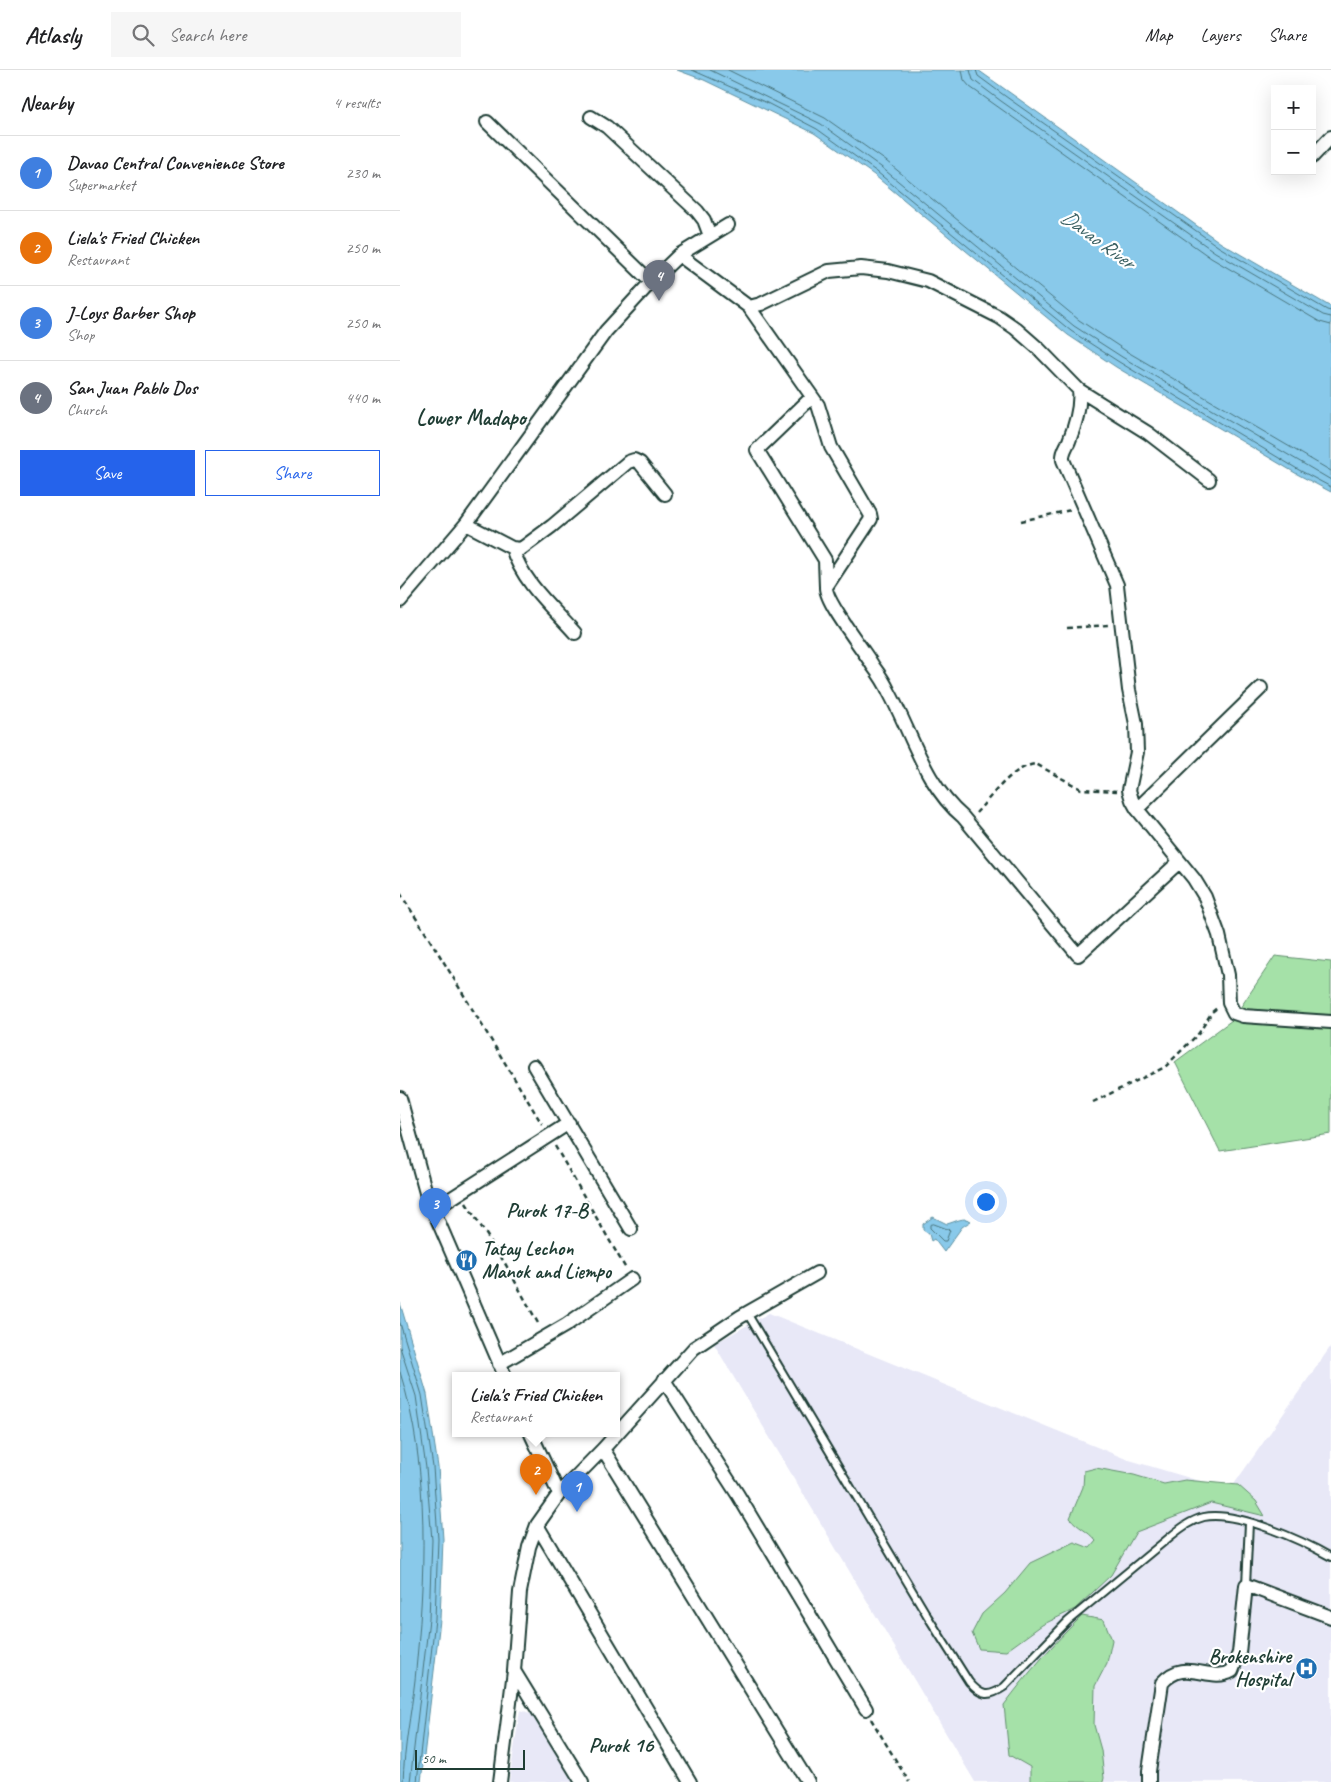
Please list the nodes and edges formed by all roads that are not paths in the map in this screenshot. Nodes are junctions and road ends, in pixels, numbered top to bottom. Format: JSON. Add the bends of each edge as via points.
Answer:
{"nodes":[{"id":1,"x":591,"y":117,"type":"dead end"},
{"id":2,"x":487,"y":122,"type":"dead end"},
{"id":3,"x":1331,"y":136,"type":"edge"},
{"id":4,"x":1316,"y":153,"type":"edge"},
{"id":5,"x":728,"y":225,"type":"dead end"},
{"id":6,"x":710,"y":236,"type":"junction"},
{"id":7,"x":679,"y":255,"type":"junction"},
{"id":8,"x":651,"y":282,"type":"junction"},
{"id":9,"x":749,"y":307,"type":"junction"},
{"id":10,"x":1079,"y":390,"type":"junction"},
{"id":11,"x":812,"y":397,"type":"junction"},
{"id":12,"x":1209,"y":480,"type":"dead end"},
{"id":13,"x":665,"y":494,"type":"dead end"},
{"id":14,"x":466,"y":524,"type":"junction"},
{"id":15,"x":512,"y":548,"type":"junction"},
{"id":16,"x":826,"y":588,"type":"junction"},
{"id":17,"x":400,"y":601,"type":"edge"},
{"id":18,"x":575,"y":633,"type":"dead end"},
{"id":19,"x":1261,"y":688,"type":"dead end"},
{"id":20,"x":1134,"y":804,"type":"junction"},
{"id":21,"x":1179,"y":862,"type":"junction"},
{"id":22,"x":1331,"y":1022,"type":"edge"},
{"id":23,"x":534,"y":1066,"type":"dead end"},
{"id":24,"x":400,"y":1098,"type":"edge"},
{"id":25,"x":569,"y":1123,"type":"junction"},
{"id":26,"x":433,"y":1210,"type":"junction"},
{"id":27,"x":631,"y":1229,"type":"dead end"},
{"id":28,"x":817,"y":1273,"type":"dead end"},
{"id":29,"x":632,"y":1279,"type":"road end"},
{"id":30,"x":747,"y":1313,"type":"junction"},
{"id":31,"x":499,"y":1364,"type":"junction"},
{"id":32,"x":503,"y":1372,"type":"edge"},
{"id":33,"x":664,"y":1380,"type":"junction"},
{"id":34,"x":620,"y":1430,"type":"edge"},
{"id":35,"x":532,"y":1437,"type":"edge"},
{"id":36,"x":614,"y":1437,"type":"edge"},
{"id":37,"x":603,"y":1449,"type":"junction"},
{"id":38,"x":559,"y":1494,"type":"junction"},
{"id":39,"x":1249,"y":1522,"type":"junction"},
{"id":40,"x":537,"y":1525,"type":"junction"},
{"id":41,"x":1331,"y":1557,"type":"edge"},
{"id":42,"x":1246,"y":1585,"type":"junction"},
{"id":43,"x":1331,"y":1617,"type":"edge"},
{"id":44,"x":514,"y":1672,"type":"junction"},
{"id":45,"x":866,"y":1709,"type":"road end"},
{"id":46,"x":500,"y":1782,"type":"edge"},
{"id":47,"x":582,"y":1782,"type":"edge"},
{"id":48,"x":690,"y":1782,"type":"edge"},
{"id":49,"x":808,"y":1782,"type":"edge"},
{"id":50,"x":1149,"y":1782,"type":"edge"}],
"edges":[{"from":1,"to":6,"type":"street","via":[[613,132],[697,211]]},
{"from":2,"to":8,"type":"street"},
{"from":3,"to":4,"type":"street"},
{"from":5,"to":6,"type":"street"},
{"from":6,"to":7,"type":"street"},
{"from":7,"to":8,"type":"street"},
{"from":7,"to":9,"type":"street"},
{"from":8,"to":14,"type":"street","via":[[606,331]]},
{"from":9,"to":10,"type":"street","via":[[829,271],[861,268],[928,281],[1007,322],[1040,349]]},
{"from":9,"to":11,"type":"street"},
{"from":10,"to":12,"type":"street","via":[[1148,433]]},
{"from":10,"to":20,"type":"street","via":[[1079,404],[1062,453],[1117,585],[1136,724],[1137,752],[1129,790]]},
{"from":11,"to":16,"type":"street","via":[[818,405],[831,448],[871,519]]},
{"from":11,"to":16,"type":"street","via":[[757,450],[825,560]]},
{"from":13,"to":15,"type":"street","via":[[640,463],[628,462],[521,549]]},
{"from":14,"to":15,"type":"street"},
{"from":14,"to":17,"type":"street"},
{"from":15,"to":18,"type":"street","via":[[525,578]]},
{"from":16,"to":21,"type":"street","via":[[831,604],[890,692],[924,766],[948,803],[1078,955]]},
{"from":19,"to":20,"type":"street"},
{"from":20,"to":21,"type":"street"},
{"from":21,"to":22,"type":"street","via":[[1205,897],[1220,935],[1228,975],[1229,1003],[1234,1013]]},
{"from":23,"to":25,"type":"street"},
{"from":24,"to":26,"type":"street"},
{"from":25,"to":26,"type":"street"},
{"from":25,"to":27,"type":"street"},
{"from":26,"to":31,"type":"street"},
{"from":28,"to":30,"type":"street"},
{"from":29,"to":31,"type":"street","via":[[574,1320]]},
{"from":30,"to":33,"type":"street","via":[[694,1348]]},
{"from":30,"to":39,"type":"lane","via":[[933,1625],[969,1682],[982,1694],[996,1693],[1004,1687],[1068,1621],[1187,1524],[1204,1517],[1221,1516]]},
{"from":31,"to":32,"type":"street"},
{"from":33,"to":34,"type":"street"},
{"from":33,"to":45,"type":"street","via":[[738,1495]]},
{"from":35,"to":38,"type":"street"},
{"from":36,"to":37,"type":"street"},
{"from":37,"to":38,"type":"street"},
{"from":37,"to":49,"type":"street"},
{"from":38,"to":40,"type":"street"},
{"from":39,"to":41,"type":"lane","via":[[1280,1532]]},
{"from":39,"to":42,"type":"lane"},
{"from":40,"to":44,"type":"street","via":[[520,1592]]},
{"from":40,"to":48,"type":"street"},
{"from":42,"to":43,"type":"street"},
{"from":42,"to":50,"type":"street","via":[[1239,1653],[1232,1671],[1218,1676],[1187,1671],[1172,1675],[1162,1684]]},
{"from":44,"to":46,"type":"street"},
{"from":44,"to":47,"type":"street"}]}
